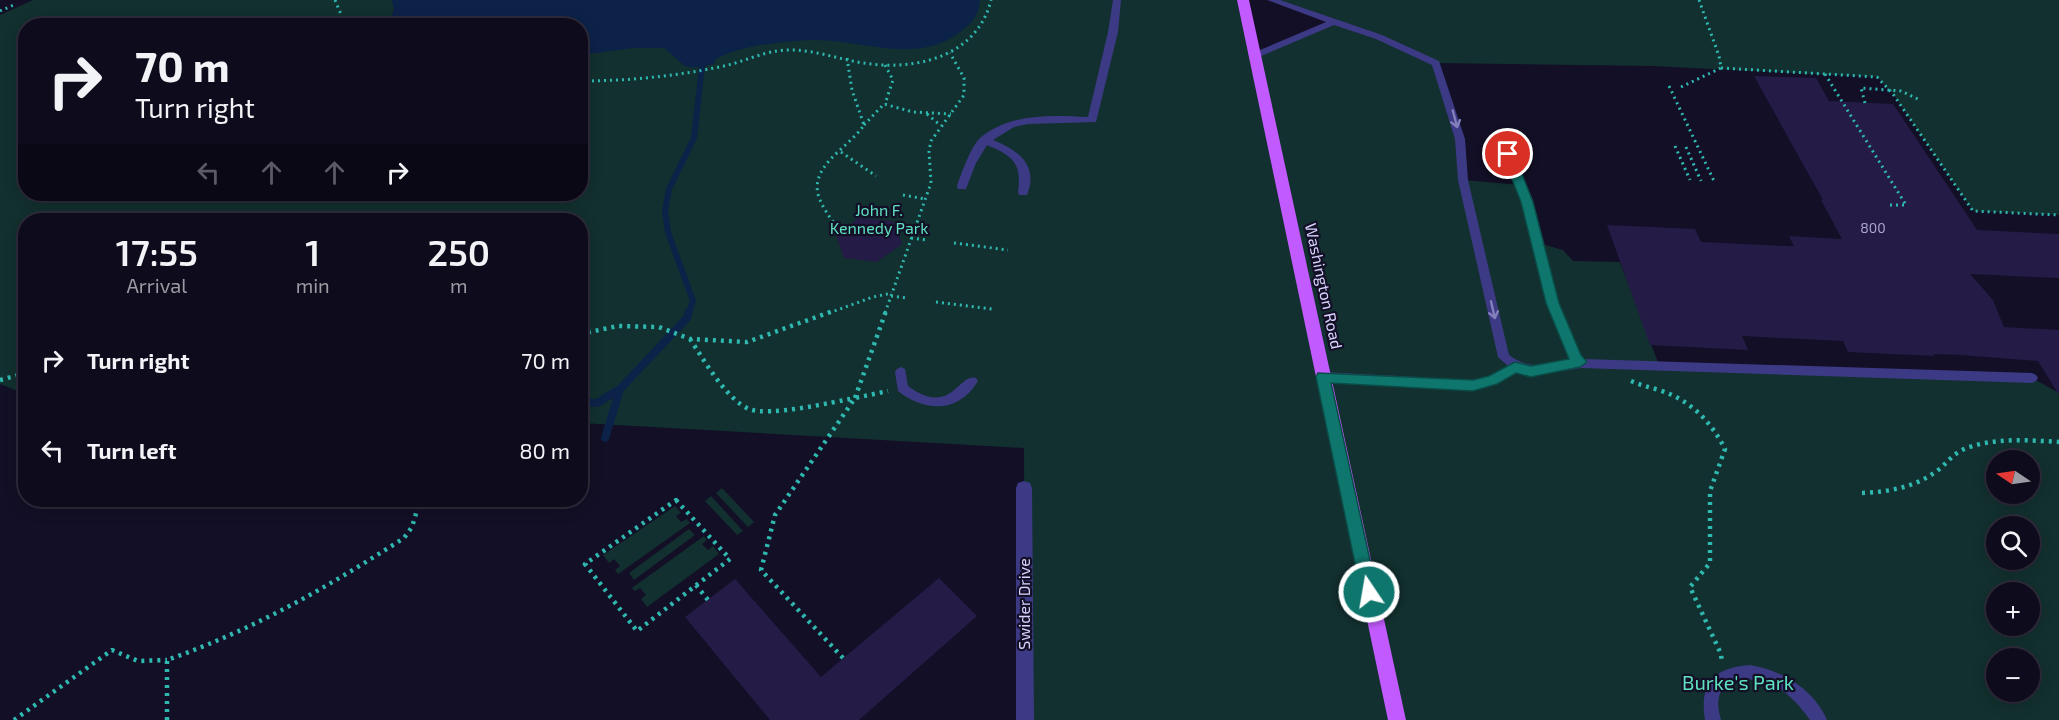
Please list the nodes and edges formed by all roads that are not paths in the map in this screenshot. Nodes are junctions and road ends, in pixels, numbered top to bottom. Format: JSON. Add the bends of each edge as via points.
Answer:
{"nodes":[{"id":1,"x":1117,"y":0,"type":"edge"},
{"id":2,"x":1243,"y":0,"type":"edge"},
{"id":3,"x":1271,"y":0,"type":"edge"},
{"id":4,"x":1333,"y":22,"type":"junction"},
{"id":5,"x":1256,"y":56,"type":"junction"},
{"id":6,"x":984,"y":140,"type":"junction"},
{"id":7,"x":1508,"y":154,"type":"dead end"},
{"id":8,"x":962,"y":186,"type":"dead end"},
{"id":9,"x":1023,"y":192,"type":"dead end"},
{"id":10,"x":1580,"y":362,"type":"junction"},
{"id":11,"x":1515,"y":368,"type":"junction"},
{"id":12,"x":901,"y":372,"type":"dead end"},
{"id":13,"x":1323,"y":377,"type":"junction"},
{"id":14,"x":2032,"y":378,"type":"dead end"},
{"id":15,"x":972,"y":381,"type":"dead end"},
{"id":16,"x":1024,"y":488,"type":"dead end"},
{"id":17,"x":1025,"y":720,"type":"edge"},
{"id":18,"x":1397,"y":720,"type":"edge"},
{"id":19,"x":1713,"y":720,"type":"edge"},
{"id":20,"x":1819,"y":720,"type":"edge"}],
"edges":[{"from":1,"to":6,"type":"lane","via":[[1092,120],[1027,120],[1001,128]]},
{"from":2,"to":5,"type":"main road","name":"Washington Road"},
{"from":3,"to":4,"type":"lane"},
{"from":4,"to":5,"type":"lane"},
{"from":4,"to":11,"type":"lane","one_way":true,"via":[[1379,37],[1436,63],[1460,139],[1463,180],[1504,357]]},
{"from":5,"to":13,"type":"main road","name":"Washington Road"},
{"from":6,"to":8,"type":"lane","via":[[968,164]]},
{"from":6,"to":9,"type":"lane","via":[[1019,158],[1027,175]]},
{"from":7,"to":10,"type":"lane","via":[[1527,202],[1553,303]]},
{"from":10,"to":11,"type":"lane","via":[[1531,372]]},
{"from":10,"to":14,"type":"lane"},
{"from":11,"to":13,"type":"lane","via":[[1473,385]]},
{"from":12,"to":15,"type":"lane","via":[[902,388],[915,399],[930,403],[962,394]]},
{"from":13,"to":18,"type":"main road","name":"Washington Road"},
{"from":16,"to":17,"type":"street","name":"Swider Drive"},
{"from":19,"to":20,"type":"lane","via":[[1710,700],[1715,686],[1724,676],[1740,672],[1775,679],[1793,690]]}]}
